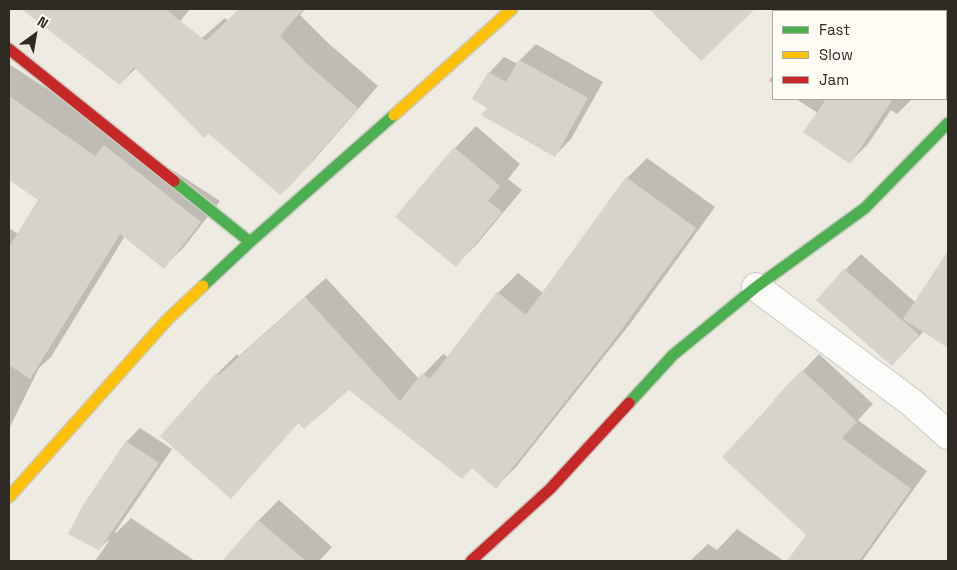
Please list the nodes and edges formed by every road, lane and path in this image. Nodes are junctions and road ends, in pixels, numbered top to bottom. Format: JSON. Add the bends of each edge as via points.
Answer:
{"nodes":[{"id":1,"x":512,"y":9,"type":"edge"},
{"id":2,"x":9,"y":48,"type":"edge"},
{"id":3,"x":948,"y":123,"type":"edge"},
{"id":4,"x":250,"y":242,"type":"junction"},
{"id":5,"x":756,"y":286,"type":"junction"},
{"id":6,"x":948,"y":435,"type":"edge"},
{"id":7,"x":9,"y":497,"type":"edge"},
{"id":8,"x":471,"y":561,"type":"edge"}],
"edges":[{"from":1,"to":4,"type":"street"},
{"from":2,"to":4,"type":"street"},
{"from":3,"to":5,"type":"street","via":[[865,208]]},
{"from":4,"to":7,"type":"street","via":[[167,320]]},
{"from":5,"to":6,"type":"street","via":[[911,402]]},
{"from":5,"to":8,"type":"street","via":[[672,355],[550,489]]}]}
